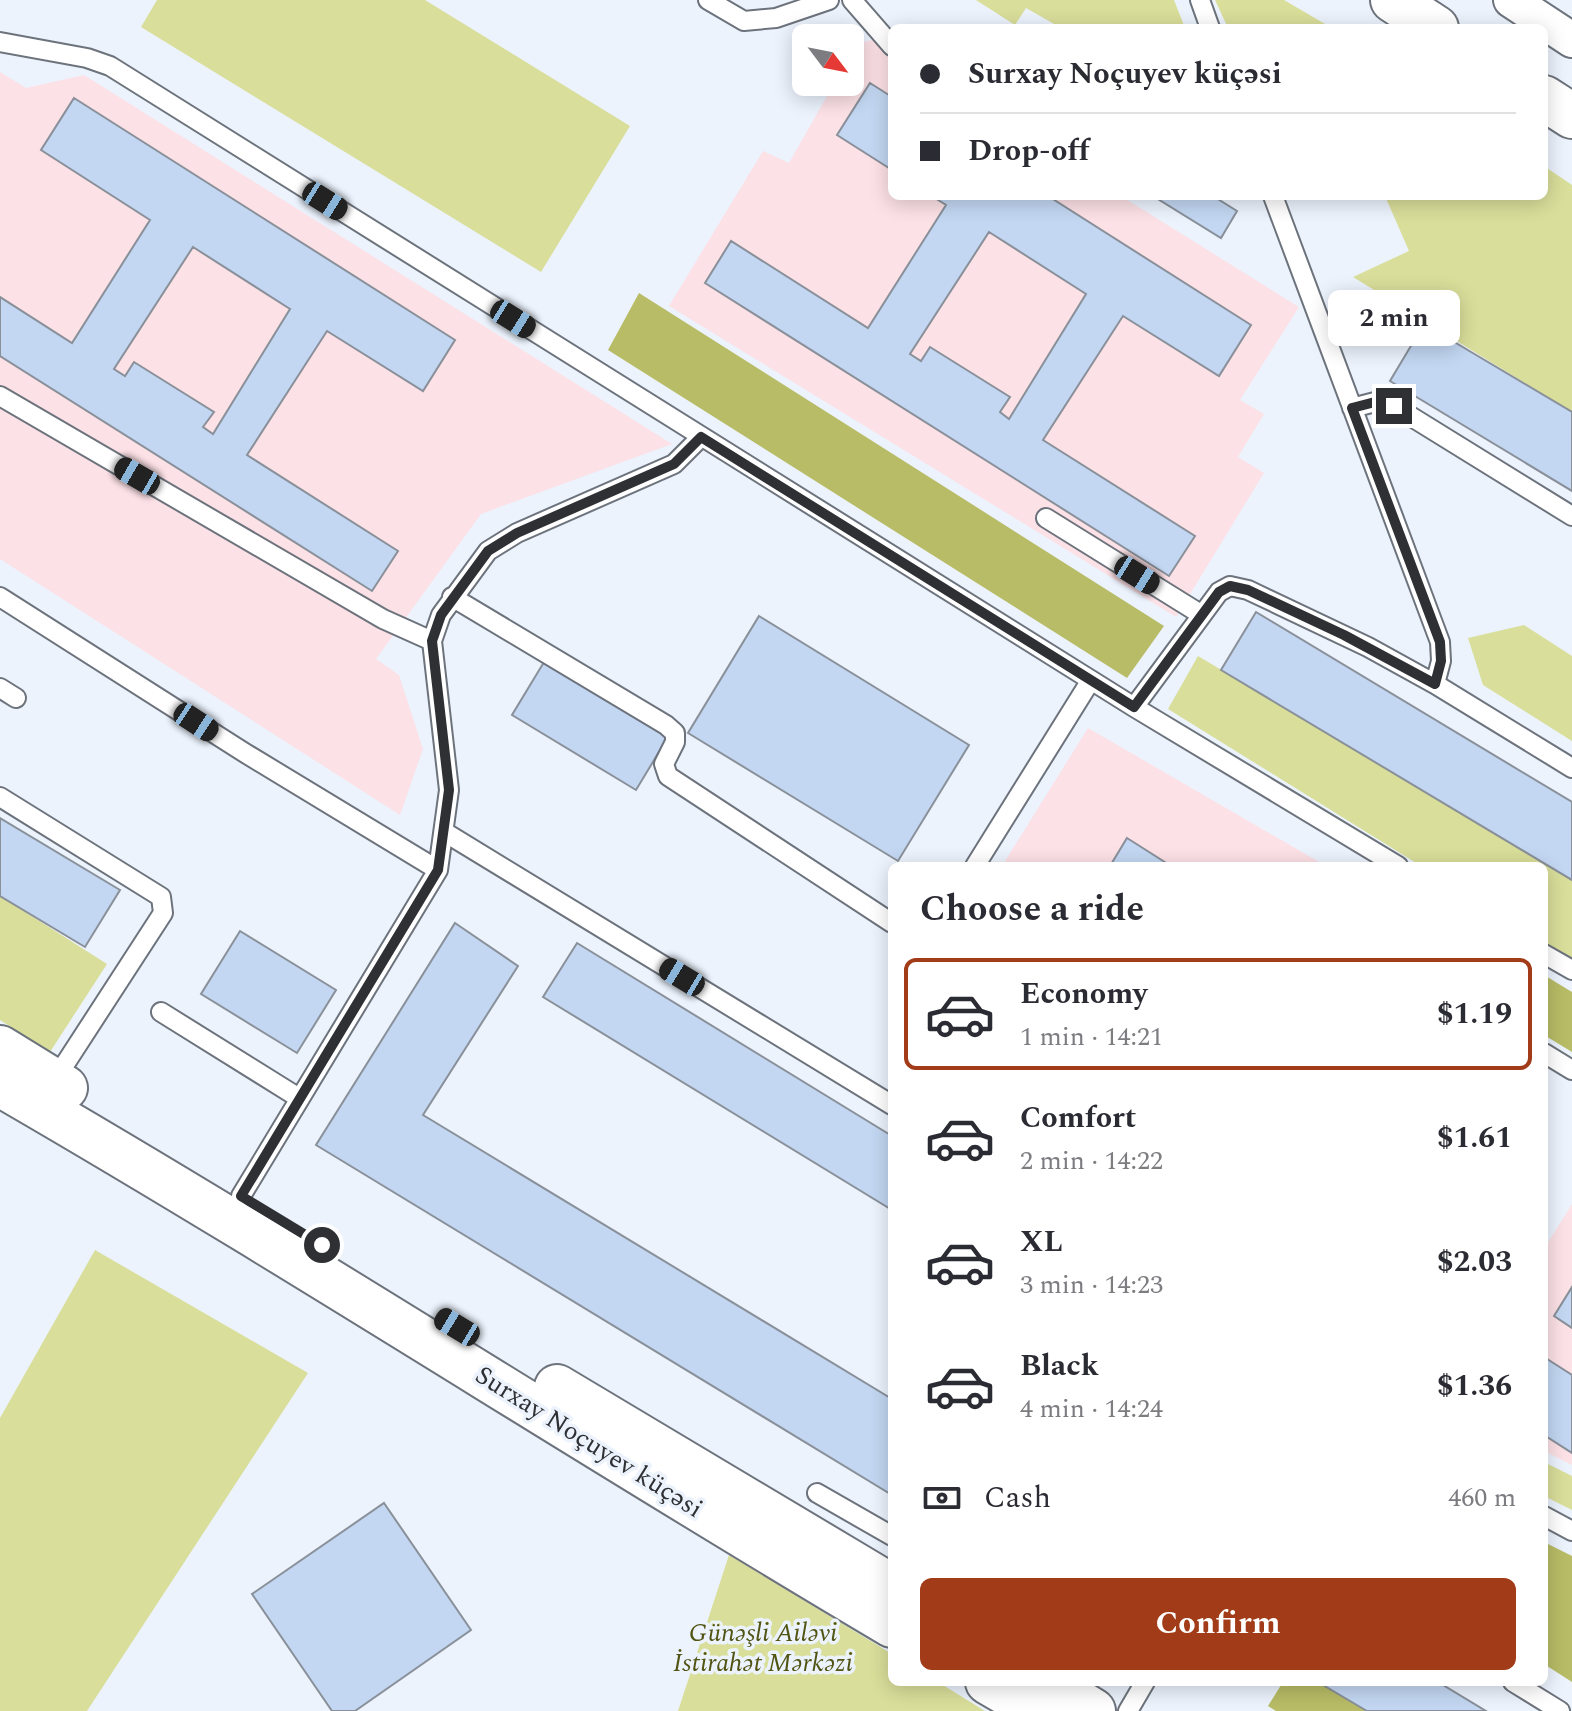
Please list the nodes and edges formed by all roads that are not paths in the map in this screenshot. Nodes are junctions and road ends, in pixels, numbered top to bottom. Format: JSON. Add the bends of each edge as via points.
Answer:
{"nodes":[{"id":1,"x":708,"y":0,"type":"edge"},
{"id":2,"x":829,"y":0,"type":"edge"},
{"id":3,"x":852,"y":0,"type":"edge"},
{"id":4,"x":1200,"y":0,"type":"edge"},
{"id":5,"x":1393,"y":0,"type":"edge"},
{"id":6,"x":1511,"y":0,"type":"edge"},
{"id":7,"x":1209,"y":24,"type":"edge"},
{"id":8,"x":1430,"y":24,"type":"edge"},
{"id":9,"x":1548,"y":24,"type":"edge"},
{"id":10,"x":1548,"y":24,"type":"edge"},
{"id":11,"x":1572,"y":40,"type":"edge"},
{"id":12,"x":888,"y":41,"type":"edge"},
{"id":13,"x":0,"y":42,"type":"edge"},
{"id":14,"x":1548,"y":101,"type":"edge"},
{"id":15,"x":1572,"y":116,"type":"edge"},
{"id":16,"x":1274,"y":200,"type":"edge"},
{"id":17,"x":0,"y":396,"type":"edge"},
{"id":18,"x":1352,"y":408,"type":"junction"},
{"id":19,"x":701,"y":437,"type":"junction"},
{"id":20,"x":1572,"y":516,"type":"edge"},
{"id":21,"x":1046,"y":518,"type":"dead end"},
{"id":22,"x":0,"y":597,"type":"edge"},
{"id":23,"x":452,"y":597,"type":"junction"},
{"id":24,"x":1202,"y":615,"type":"junction"},
{"id":25,"x":432,"y":641,"type":"junction"},
{"id":26,"x":1091,"y":680,"type":"junction"},
{"id":27,"x":1435,"y":684,"type":"junction"},
{"id":28,"x":1134,"y":707,"type":"junction"},
{"id":29,"x":1572,"y":768,"type":"edge"},
{"id":30,"x":0,"y":797,"type":"edge"},
{"id":31,"x":446,"y":833,"type":"junction"},
{"id":32,"x":977,"y":862,"type":"edge"},
{"id":33,"x":1391,"y":862,"type":"edge"},
{"id":34,"x":438,"y":870,"type":"junction"},
{"id":35,"x":888,"y":920,"type":"edge"},
{"id":36,"x":1548,"y":956,"type":"edge"},
{"id":37,"x":1572,"y":970,"type":"edge"},
{"id":38,"x":161,"y":1012,"type":"dead end"},
{"id":39,"x":0,"y":1048,"type":"edge"},
{"id":40,"x":1548,"y":1055,"type":"edge"},
{"id":41,"x":1572,"y":1070,"type":"edge"},
{"id":42,"x":54,"y":1081,"type":"junction"},
{"id":43,"x":0,"y":1084,"type":"edge"},
{"id":44,"x":299,"y":1098,"type":"junction"},
{"id":45,"x":888,"y":1103,"type":"edge"},
{"id":46,"x":241,"y":1196,"type":"junction"},
{"id":47,"x":817,"y":1493,"type":"dead end"},
{"id":48,"x":1548,"y":1518,"type":"edge"},
{"id":49,"x":1572,"y":1531,"type":"edge"},
{"id":50,"x":888,"y":1534,"type":"edge"},
{"id":51,"x":888,"y":1585,"type":"edge"},
{"id":52,"x":888,"y":1623,"type":"edge"},
{"id":53,"x":995,"y":1686,"type":"edge"},
{"id":54,"x":1052,"y":1686,"type":"edge"},
{"id":55,"x":1143,"y":1686,"type":"edge"},
{"id":56,"x":1519,"y":1686,"type":"edge"},
{"id":57,"x":1038,"y":1711,"type":"edge"},
{"id":58,"x":1093,"y":1711,"type":"edge"},
{"id":59,"x":1128,"y":1711,"type":"edge"},
{"id":60,"x":1560,"y":1711,"type":"edge"}],
"edges":[{"from":1,"to":2,"type":"lane","via":[[744,21],[776,18]]},
{"from":3,"to":12,"type":"lane"},
{"from":4,"to":7,"type":"lane"},
{"from":5,"to":8,"type":"street"},
{"from":6,"to":9,"type":"street"},
{"from":10,"to":11,"type":"street"},
{"from":13,"to":19,"type":"lane","via":[[110,66]]},
{"from":14,"to":15,"type":"street"},
{"from":16,"to":18,"type":"lane"},
{"from":17,"to":25,"type":"lane","via":[[383,619]]},
{"from":18,"to":20,"type":"lane","via":[[1375,402],[1394,406]]},
{"from":18,"to":27,"type":"lane","via":[[1440,642]]},
{"from":19,"to":23,"type":"lane","via":[[674,464],[517,533],[488,551]]},
{"from":19,"to":26,"type":"lane"},
{"from":21,"to":24,"type":"lane"},
{"from":22,"to":34,"type":"lane"},
{"from":23,"to":25,"type":"lane"},
{"from":23,"to":35,"type":"lane","via":[[666,725],[675,733],[664,764],[668,776]]},
{"from":24,"to":27,"type":"lane","via":[[1230,586],[1248,590]]},
{"from":24,"to":28,"type":"lane"},
{"from":25,"to":31,"type":"lane","via":[[449,790]]},
{"from":26,"to":28,"type":"lane"},
{"from":26,"to":32,"type":"lane"},
{"from":27,"to":29,"type":"lane"},
{"from":28,"to":33,"type":"lane"},
{"from":30,"to":42,"type":"lane","via":[[161,897],[163,913]]},
{"from":31,"to":34,"type":"lane"},
{"from":31,"to":45,"type":"lane"},
{"from":34,"to":44,"type":"lane"},
{"from":36,"to":37,"type":"lane"},
{"from":38,"to":44,"type":"lane"},
{"from":39,"to":42,"type":"street","name":"Surxay Noçuyev küçəsi"},
{"from":40,"to":41,"type":"lane"},
{"from":42,"to":46,"type":"street","name":"Surxay Noçuyev küçəsi"},
{"from":43,"to":52,"type":"street","name":"Surxay Noçuyev küçəsi"},
{"from":44,"to":46,"type":"lane"},
{"from":46,"to":51,"type":"street","name":"Surxay Noçuyev küçəsi"},
{"from":47,"to":50,"type":"lane"},
{"from":48,"to":49,"type":"lane"},
{"from":53,"to":57,"type":"street"},
{"from":54,"to":58,"type":"street"},
{"from":55,"to":59,"type":"lane"},
{"from":56,"to":60,"type":"lane"}]}
